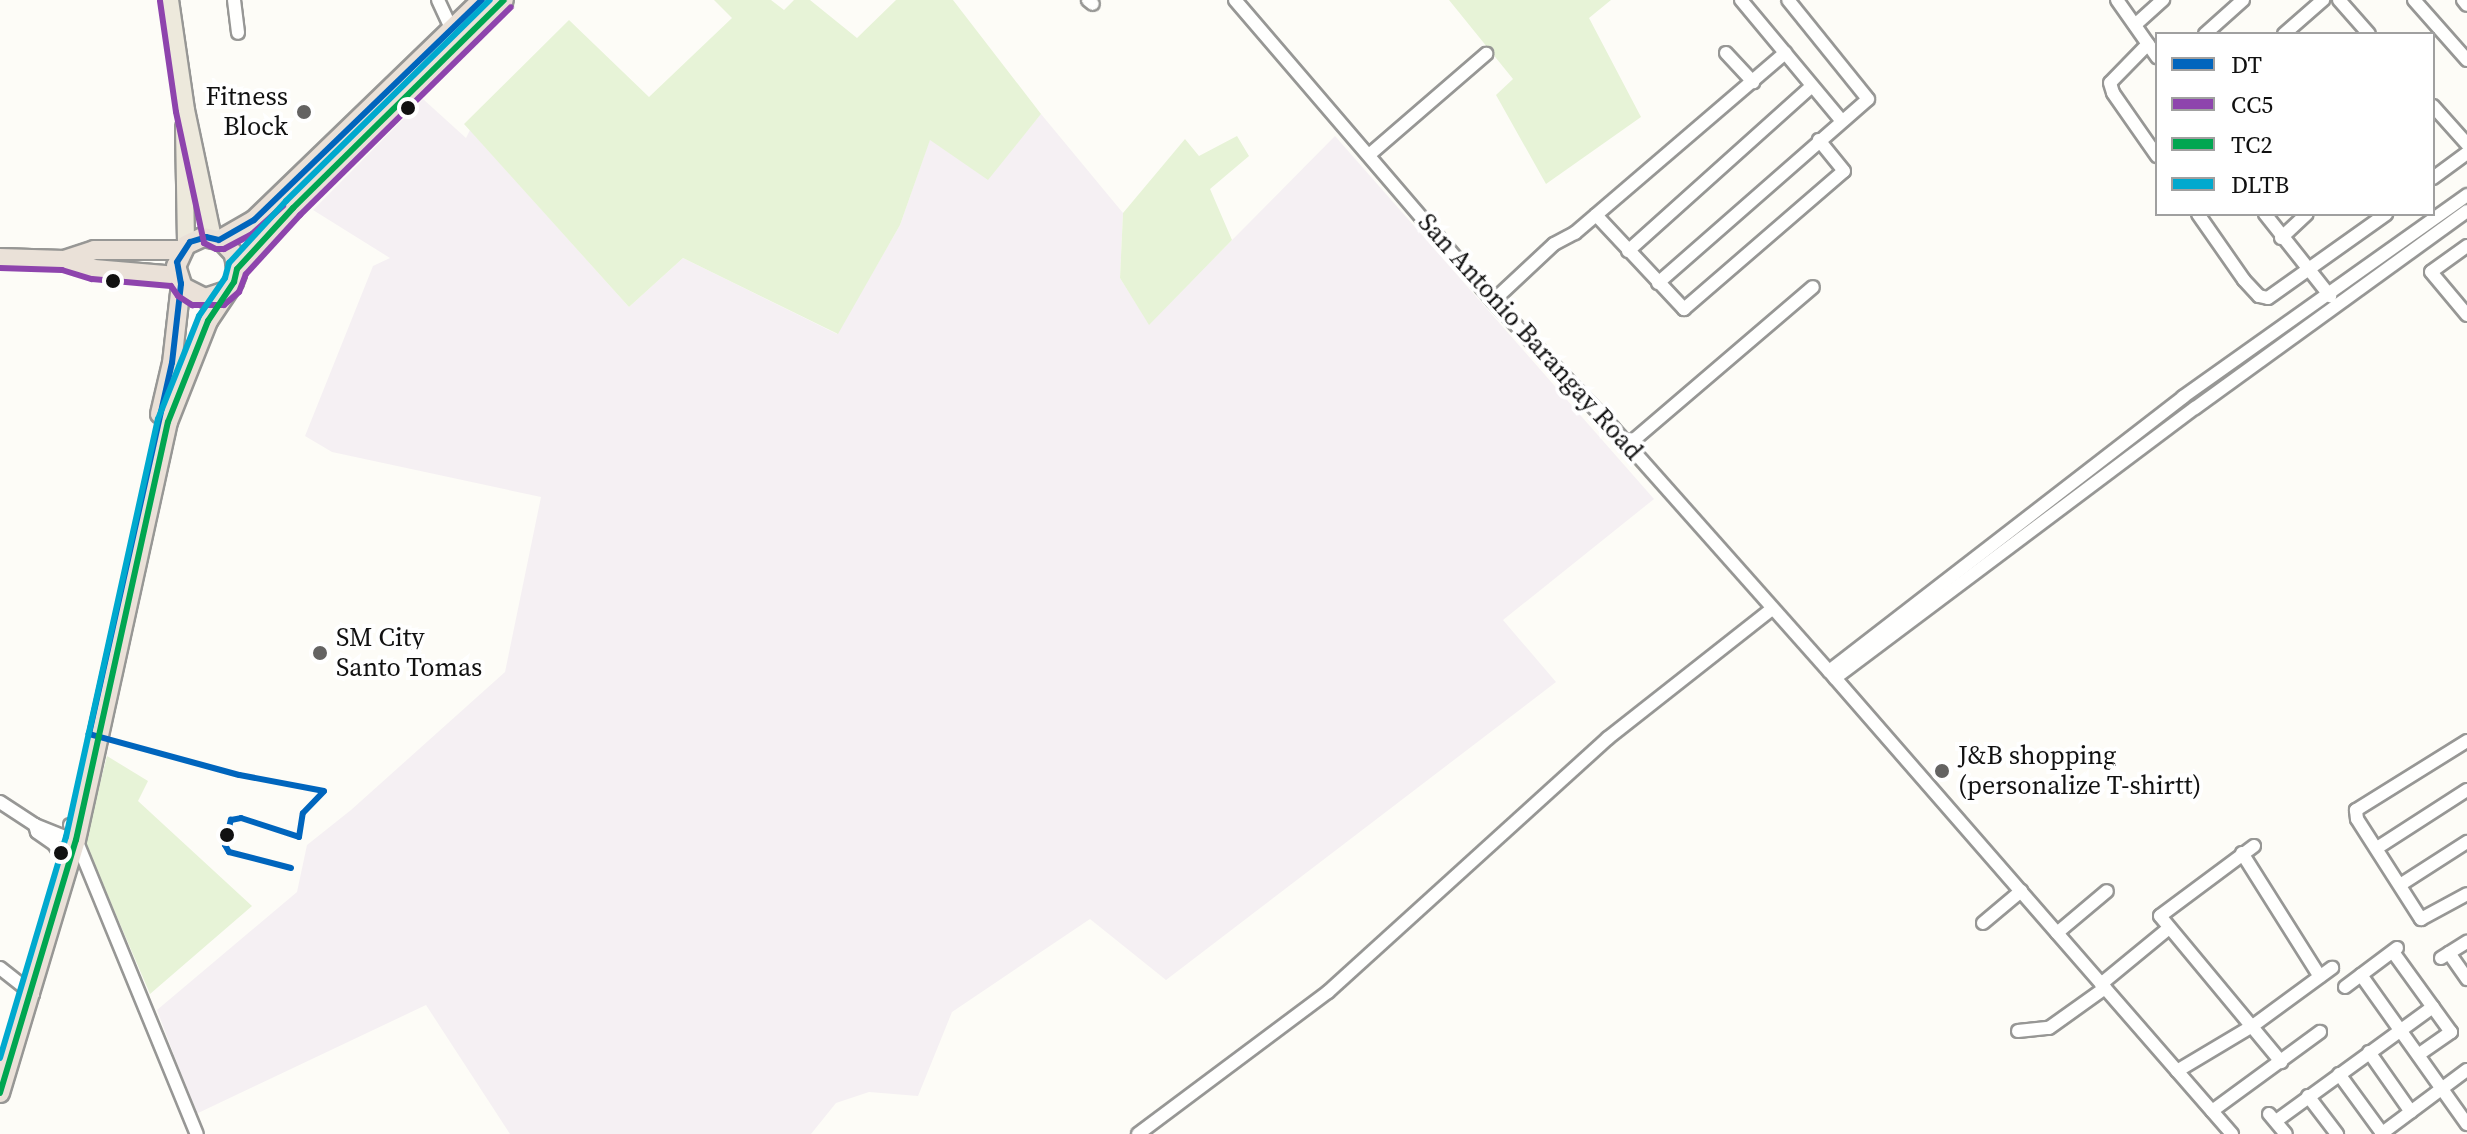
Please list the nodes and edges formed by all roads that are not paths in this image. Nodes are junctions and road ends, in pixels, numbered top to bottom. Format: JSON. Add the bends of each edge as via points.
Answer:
{"nodes":[{"id":1,"x":170,"y":0,"type":"edge"},
{"id":2,"x":234,"y":0,"type":"edge"},
{"id":3,"x":438,"y":0,"type":"edge"},
{"id":4,"x":482,"y":0,"type":"edge"},
{"id":5,"x":504,"y":0,"type":"edge"},
{"id":6,"x":1235,"y":0,"type":"edge"},
{"id":7,"x":1741,"y":0,"type":"edge"},
{"id":8,"x":1788,"y":0,"type":"edge"},
{"id":9,"x":2117,"y":0,"type":"edge"},
{"id":10,"x":2163,"y":0,"type":"edge"},
{"id":11,"x":2243,"y":0,"type":"edge"},
{"id":12,"x":2323,"y":0,"type":"edge"},
{"id":13,"x":2339,"y":0,"type":"edge"},
{"id":14,"x":2414,"y":0,"type":"edge"},
{"id":15,"x":2463,"y":0,"type":"edge"},
{"id":16,"x":2467,"y":5,"type":"edge"},
{"id":17,"x":2135,"y":25,"type":"junction"},
{"id":18,"x":452,"y":30,"type":"junction"},
{"id":19,"x":2207,"y":32,"type":"edge"},
{"id":20,"x":2286,"y":32,"type":"edge"},
{"id":21,"x":2367,"y":32,"type":"edge"},
{"id":22,"x":238,"y":33,"type":"dead end"},
{"id":23,"x":2148,"y":44,"type":"junction"},
{"id":24,"x":1726,"y":53,"type":"dead end"},
{"id":25,"x":1785,"y":53,"type":"junction"},
{"id":26,"x":1486,"y":54,"type":"dead end"},
{"id":27,"x":2155,"y":54,"type":"edge"},
{"id":28,"x":2467,"y":60,"type":"edge"},
{"id":29,"x":1753,"y":82,"type":"junction"},
{"id":30,"x":1811,"y":87,"type":"junction"},
{"id":31,"x":2435,"y":108,"type":"edge"},
{"id":32,"x":186,"y":110,"type":"junction"},
{"id":33,"x":1841,"y":120,"type":"junction"},
{"id":34,"x":1819,"y":140,"type":"junction"},
{"id":35,"x":2467,"y":144,"type":"edge"},
{"id":36,"x":2155,"y":153,"type":"edge"},
{"id":37,"x":2467,"y":153,"type":"edge"},
{"id":38,"x":1369,"y":155,"type":"junction"},
{"id":39,"x":2435,"y":177,"type":"edge"},
{"id":40,"x":2467,"y":195,"type":"edge"},
{"id":41,"x":2467,"y":211,"type":"edge"},
{"id":42,"x":1596,"y":215,"type":"junction"},
{"id":43,"x":2199,"y":216,"type":"edge"},
{"id":44,"x":2266,"y":216,"type":"edge"},
{"id":45,"x":2305,"y":216,"type":"edge"},
{"id":46,"x":2383,"y":216,"type":"edge"},
{"id":47,"x":2281,"y":238,"type":"junction"},
{"id":48,"x":216,"y":239,"type":"junction"},
{"id":49,"x":2467,"y":246,"type":"edge"},
{"id":50,"x":184,"y":248,"type":"junction"},
{"id":51,"x":1628,"y":251,"type":"junction"},
{"id":52,"x":0,"y":258,"type":"edge"},
{"id":53,"x":64,"y":260,"type":"junction"},
{"id":54,"x":237,"y":269,"type":"junction"},
{"id":55,"x":2308,"y":272,"type":"junction"},
{"id":56,"x":179,"y":280,"type":"junction"},
{"id":57,"x":1658,"y":283,"type":"junction"},
{"id":58,"x":1813,"y":287,"type":"dead end"},
{"id":59,"x":227,"y":291,"type":"junction"},
{"id":60,"x":2327,"y":292,"type":"junction"},
{"id":61,"x":2462,"y":300,"type":"edge"},
{"id":62,"x":1493,"y":301,"type":"junction"},
{"id":63,"x":2337,"y":305,"type":"junction"},
{"id":64,"x":2467,"y":315,"type":"edge"},
{"id":65,"x":1628,"y":445,"type":"junction"},
{"id":66,"x":1772,"y":609,"type":"junction"},
{"id":67,"x":1832,"y":674,"type":"junction"},
{"id":68,"x":2467,"y":741,"type":"edge"},
{"id":69,"x":2467,"y":790,"type":"edge"},
{"id":70,"x":0,"y":802,"type":"edge"},
{"id":71,"x":35,"y":825,"type":"junction"},
{"id":72,"x":69,"y":840,"type":"junction"},
{"id":73,"x":2467,"y":842,"type":"edge"},
{"id":74,"x":2377,"y":848,"type":"junction"},
{"id":75,"x":2400,"y":885,"type":"junction"},
{"id":76,"x":2021,"y":891,"type":"junction"},
{"id":77,"x":2107,"y":891,"type":"dead end"},
{"id":78,"x":2467,"y":894,"type":"edge"},
{"id":79,"x":1983,"y":923,"type":"dead end"},
{"id":80,"x":2169,"y":928,"type":"junction"},
{"id":81,"x":2057,"y":933,"type":"junction"},
{"id":82,"x":2467,"y":942,"type":"edge"},
{"id":83,"x":0,"y":968,"type":"edge"},
{"id":84,"x":2332,"y":968,"type":"dead end"},
{"id":85,"x":2361,"y":975,"type":"junction"},
{"id":86,"x":2320,"y":977,"type":"junction"},
{"id":87,"x":2467,"y":979,"type":"edge"},
{"id":88,"x":2103,"y":986,"type":"junction"},
{"id":89,"x":2345,"y":987,"type":"dead end"},
{"id":90,"x":33,"y":994,"type":"junction"},
{"id":91,"x":2433,"y":1007,"type":"junction"},
{"id":92,"x":2254,"y":1025,"type":"junction"},
{"id":93,"x":2400,"y":1030,"type":"junction"},
{"id":94,"x":2018,"y":1031,"type":"dead end"},
{"id":95,"x":2320,"y":1032,"type":"dead end"},
{"id":96,"x":2369,"y":1052,"type":"junction"},
{"id":97,"x":2418,"y":1055,"type":"junction"},
{"id":98,"x":2281,"y":1062,"type":"junction"},
{"id":99,"x":4,"y":1067,"type":"edge"},
{"id":100,"x":2467,"y":1070,"type":"edge"},
{"id":101,"x":2177,"y":1071,"type":"junction"},
{"id":102,"x":2339,"y":1074,"type":"junction"},
{"id":103,"x":2443,"y":1090,"type":"junction"},
{"id":104,"x":0,"y":1093,"type":"edge"},
{"id":105,"x":2308,"y":1096,"type":"junction"},
{"id":106,"x":2212,"y":1111,"type":"junction"},
{"id":107,"x":2411,"y":1112,"type":"junction"},
{"id":108,"x":2467,"y":1127,"type":"edge"},
{"id":109,"x":197,"y":1134,"type":"edge"},
{"id":110,"x":1138,"y":1134,"type":"edge"},
{"id":111,"x":2232,"y":1134,"type":"edge"},
{"id":112,"x":2286,"y":1134,"type":"edge"},
{"id":113,"x":2337,"y":1134,"type":"edge"},
{"id":114,"x":2382,"y":1134,"type":"edge"},
{"id":115,"x":2461,"y":1134,"type":"edge"}],
"edges":[{"from":1,"to":32,"type":"main road"},
{"from":2,"to":22,"type":"street"},
{"from":3,"to":18,"type":"street"},
{"from":4,"to":18,"type":"highway"},
{"from":5,"to":54,"type":"highway"},
{"from":6,"to":38,"type":"street","name":"San Antonio Barangay Road"},
{"from":7,"to":25,"type":"street"},
{"from":8,"to":33,"type":"street","via":[[1868,99]]},
{"from":9,"to":17,"type":"street"},
{"from":10,"to":17,"type":"street"},
{"from":11,"to":19,"type":"street"},
{"from":12,"to":20,"type":"street"},
{"from":13,"to":21,"type":"street"},
{"from":14,"to":28,"type":"street"},
{"from":15,"to":16,"type":"street"},
{"from":17,"to":23,"type":"street"},
{"from":18,"to":48,"type":"highway","via":[[254,220]]},
{"from":23,"to":27,"type":"street"},
{"from":23,"to":36,"type":"street","via":[[2110,83]]},
{"from":24,"to":29,"type":"street"},
{"from":25,"to":29,"type":"street"},
{"from":25,"to":30,"type":"street"},
{"from":26,"to":38,"type":"street"},
{"from":29,"to":42,"type":"street"},
{"from":30,"to":33,"type":"street"},
{"from":30,"to":51,"type":"street"},
{"from":31,"to":35,"type":"street"},
{"from":32,"to":48,"type":"main road"},
{"from":32,"to":50,"type":"main road"},
{"from":33,"to":34,"type":"street"},
{"from":34,"to":57,"type":"street"},
{"from":34,"to":57,"type":"street","via":[[1844,171],[1684,309]]},
{"from":37,"to":39,"type":"street"},
{"from":38,"to":62,"type":"street","name":"San Antonio Barangay Road"},
{"from":40,"to":60,"type":"street"},
{"from":41,"to":63,"type":"street"},
{"from":42,"to":51,"type":"street"},
{"from":42,"to":62,"type":"street","via":[[1554,244]]},
{"from":43,"to":55,"type":"street","via":[[2259,296],[2274,297]]},
{"from":44,"to":47,"type":"street"},
{"from":45,"to":47,"type":"street"},
{"from":46,"to":55,"type":"street"},
{"from":47,"to":55,"type":"street"},
{"from":48,"to":50,"type":"highway","via":[[200,238]]},
{"from":48,"to":54,"type":"highway","via":[[233,251]]},
{"from":49,"to":61,"type":"street","via":[[2431,272]]},
{"from":50,"to":53,"type":"highway","via":[[94,250]]},
{"from":50,"to":56,"type":"highway","via":[[177,262]]},
{"from":51,"to":57,"type":"street"},
{"from":52,"to":53,"type":"highway"},
{"from":53,"to":56,"type":"highway"},
{"from":54,"to":59,"type":"highway"},
{"from":55,"to":60,"type":"street"},
{"from":56,"to":59,"type":"highway","via":[[189,293],[205,298]]},
{"from":56,"to":72,"type":"highway","via":[[172,363]]},
{"from":58,"to":65,"type":"street"},
{"from":59,"to":72,"type":"highway","via":[[197,346],[168,422]]},
{"from":60,"to":63,"type":"street"},
{"from":60,"to":67,"type":"street","via":[[2183,397]]},
{"from":61,"to":64,"type":"street"},
{"from":62,"to":65,"type":"street","name":"San Antonio Barangay Road"},
{"from":63,"to":67,"type":"street"},
{"from":65,"to":66,"type":"street","name":"San Antonio Barangay Road"},
{"from":66,"to":67,"type":"street","name":"San Antonio Barangay Road"},
{"from":66,"to":110,"type":"street","via":[[1608,738],[1328,992]]},
{"from":67,"to":76,"type":"street","name":"San Antonio Barangay Road"},
{"from":68,"to":74,"type":"street","via":[[2356,810]]},
{"from":69,"to":74,"type":"street"},
{"from":70,"to":71,"type":"street"},
{"from":71,"to":72,"type":"street"},
{"from":71,"to":72,"type":"street","via":[[54,844]]},
{"from":72,"to":90,"type":"highway"},
{"from":72,"to":109,"type":"street"},
{"from":73,"to":75,"type":"street"},
{"from":74,"to":75,"type":"street"},
{"from":75,"to":78,"type":"street","via":[[2421,919]]},
{"from":76,"to":79,"type":"street"},
{"from":76,"to":81,"type":"street","name":"San Antonio Barangay Road"},
{"from":77,"to":81,"type":"street"},
{"from":80,"to":86,"type":"street","via":[[2160,916],[2248,850]]},
{"from":80,"to":88,"type":"street"},
{"from":80,"to":92,"type":"street"},
{"from":81,"to":88,"type":"street","name":"San Antonio Barangay Road"},
{"from":82,"to":87,"type":"street","via":[[2445,955]]},
{"from":83,"to":90,"type":"street"},
{"from":84,"to":86,"type":"street"},
{"from":85,"to":89,"type":"street"},
{"from":85,"to":91,"type":"street","via":[[2397,949]]},
{"from":85,"to":93,"type":"street"},
{"from":86,"to":92,"type":"street"},
{"from":88,"to":94,"type":"street","via":[[2049,1028]]},
{"from":88,"to":101,"type":"street","name":"San Antonio Barangay Road"},
{"from":90,"to":99,"type":"highway"},
{"from":91,"to":93,"type":"street"},
{"from":91,"to":97,"type":"street","via":[[2451,1032]]},
{"from":92,"to":98,"type":"street"},
{"from":92,"to":101,"type":"street"},
{"from":93,"to":96,"type":"street"},
{"from":93,"to":97,"type":"street"},
{"from":95,"to":98,"type":"street"},
{"from":96,"to":102,"type":"street"},
{"from":96,"to":107,"type":"street"},
{"from":97,"to":103,"type":"street"},
{"from":98,"to":106,"type":"street"},
{"from":99,"to":104,"type":"highway"},
{"from":100,"to":103,"type":"street"},
{"from":101,"to":106,"type":"street","name":"San Antonio Barangay Road"},
{"from":102,"to":105,"type":"street"},
{"from":102,"to":114,"type":"street"},
{"from":103,"to":107,"type":"street"},
{"from":103,"to":108,"type":"street"},
{"from":105,"to":112,"type":"street","via":[[2272,1118]]},
{"from":105,"to":113,"type":"street"},
{"from":106,"to":111,"type":"street","name":"San Antonio Barangay Road"},
{"from":107,"to":114,"type":"street"},
{"from":108,"to":115,"type":"street"}]}
